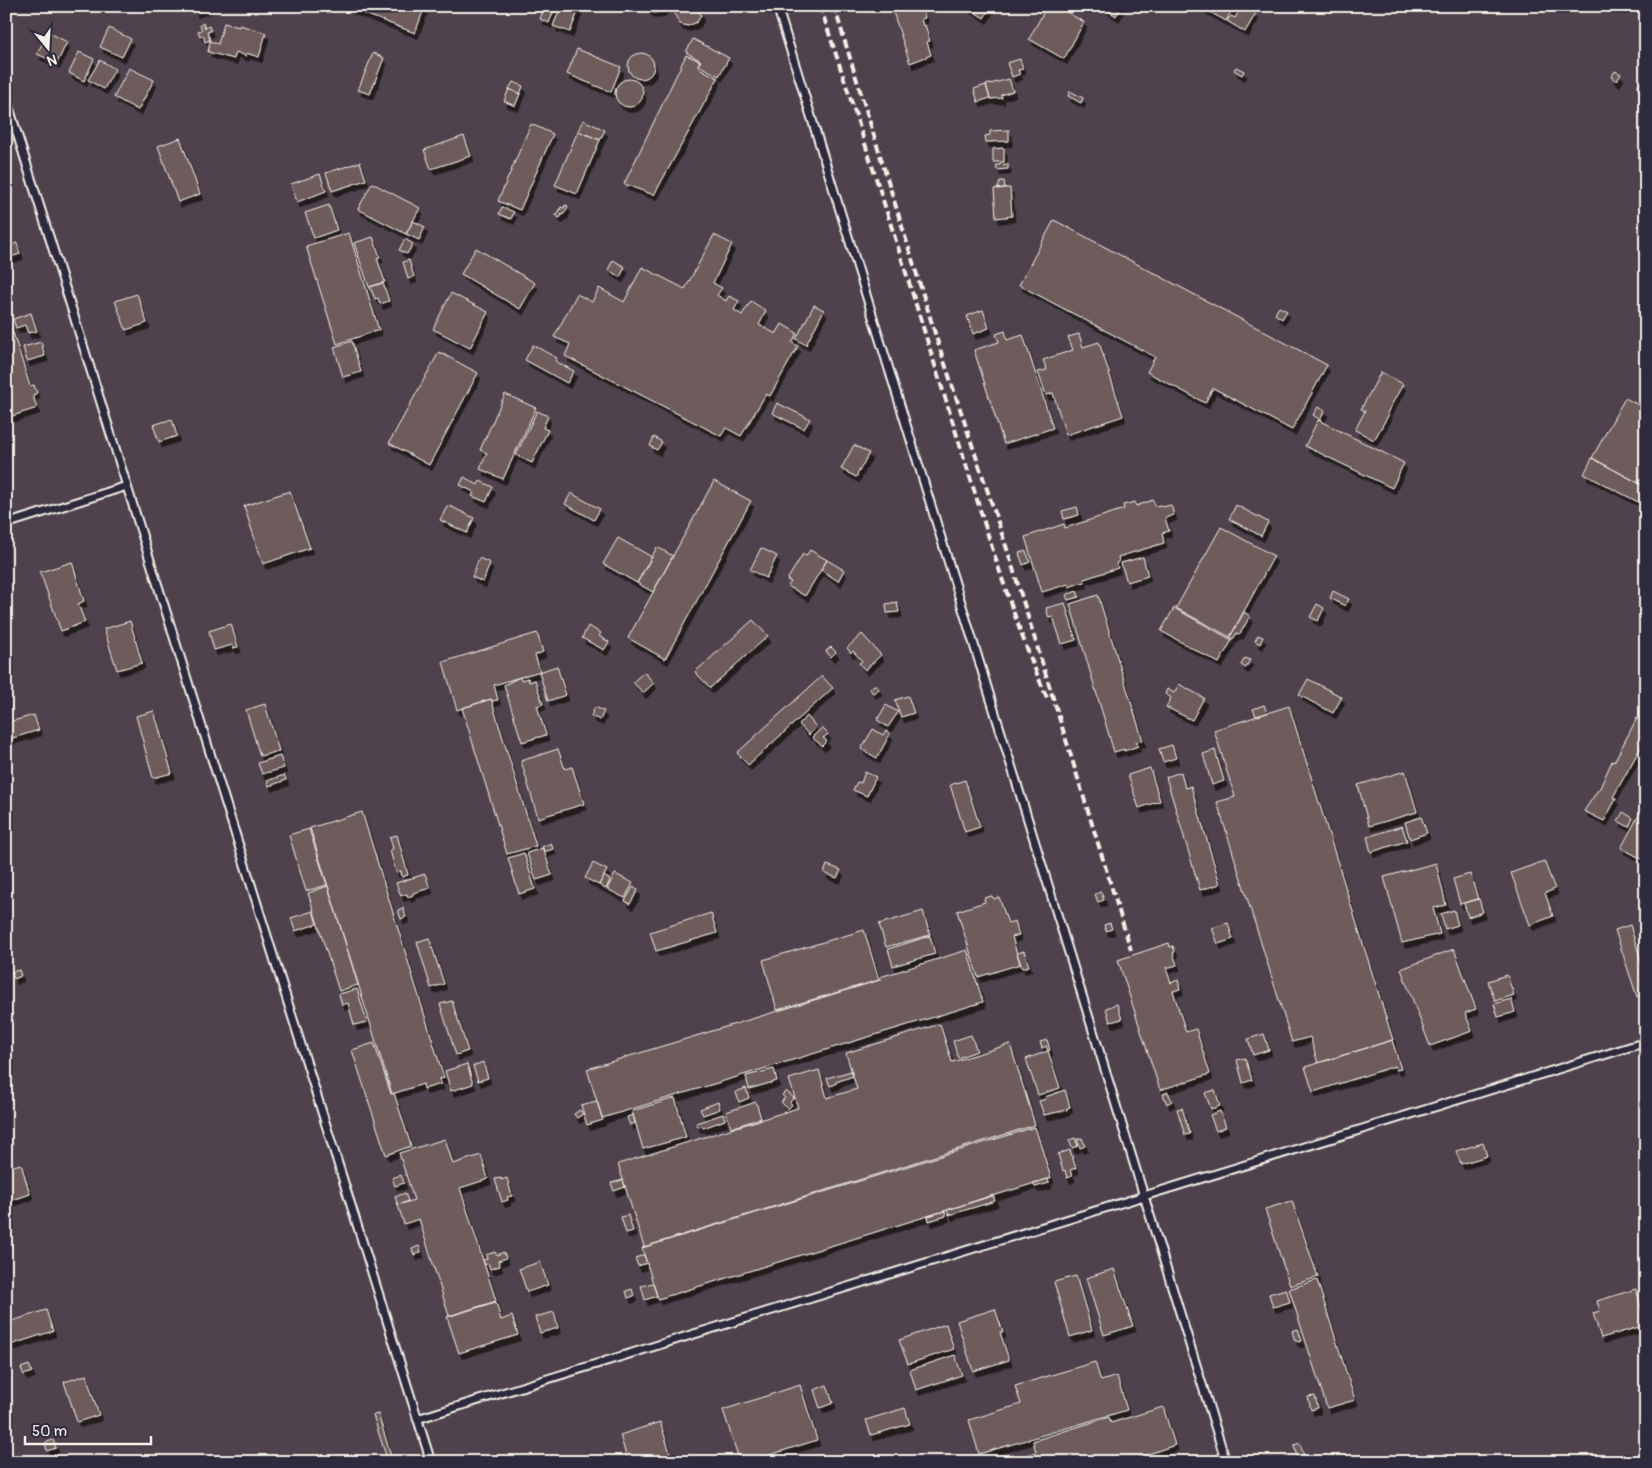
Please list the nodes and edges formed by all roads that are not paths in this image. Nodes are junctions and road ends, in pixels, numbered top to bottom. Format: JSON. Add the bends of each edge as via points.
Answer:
{"nodes":[{"id":1,"x":777,"y":6,"type":"edge"},
{"id":2,"x":6,"y":98,"type":"edge"},
{"id":3,"x":127,"y":486,"type":"junction"},
{"id":4,"x":6,"y":524,"type":"edge"},
{"id":5,"x":1646,"y":1042,"type":"edge"},
{"id":6,"x":1143,"y":1196,"type":"junction"},
{"id":7,"x":418,"y":1419,"type":"junction"},
{"id":8,"x":431,"y":1462,"type":"edge"},
{"id":9,"x":1226,"y":1462,"type":"edge"}],
"edges":[{"from":1,"to":6,"type":"lane"},
{"from":2,"to":3,"type":"lane"},
{"from":3,"to":4,"type":"lane"},
{"from":3,"to":7,"type":"lane"},
{"from":5,"to":6,"type":"lane"},
{"from":6,"to":7,"type":"lane"},
{"from":6,"to":9,"type":"lane"},
{"from":7,"to":8,"type":"lane"}]}
